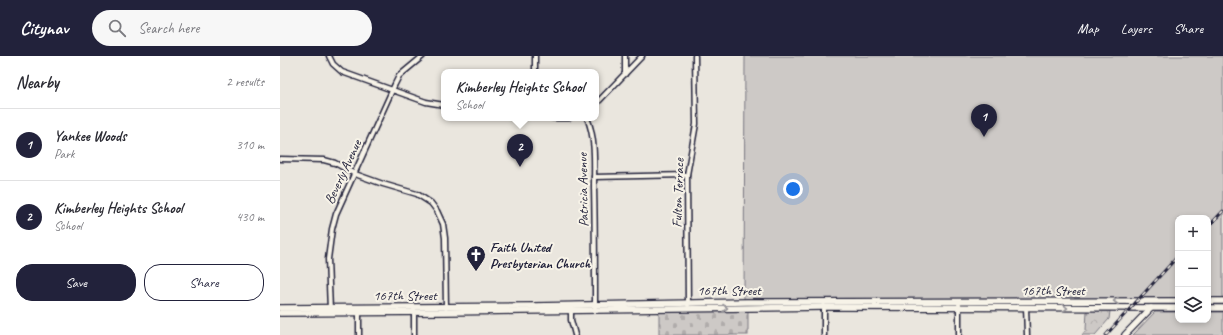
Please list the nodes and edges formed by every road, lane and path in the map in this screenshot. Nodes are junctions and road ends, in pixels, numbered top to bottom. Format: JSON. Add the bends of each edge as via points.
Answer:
{"nodes":[{"id":1,"x":329,"y":56,"type":"edge"},
{"id":2,"x":423,"y":56,"type":"edge"},
{"id":3,"x":535,"y":56,"type":"edge"},
{"id":4,"x":625,"y":56,"type":"edge"},
{"id":5,"x":642,"y":56,"type":"edge"},
{"id":6,"x":695,"y":56,"type":"edge"},
{"id":7,"x":535,"y":69,"type":"edge"},
{"id":8,"x":625,"y":74,"type":"junction"},
{"id":9,"x":392,"y":91,"type":"junction"},
{"id":10,"x":599,"y":101,"type":"edge"},
{"id":11,"x":441,"y":104,"type":"edge"},
{"id":12,"x":588,"y":121,"type":"edge"},
{"id":13,"x":280,"y":159,"type":"edge"},
{"id":14,"x":355,"y":174,"type":"junction"},
{"id":15,"x":687,"y":176,"type":"junction"},
{"id":16,"x":594,"y":177,"type":"junction"},
{"id":17,"x":1223,"y":300,"type":"edge"},
{"id":18,"x":1155,"y":301,"type":"junction"},
{"id":19,"x":1175,"y":301,"type":"edge"},
{"id":20,"x":1211,"y":301,"type":"edge"},
{"id":21,"x":824,"y":304,"type":"junction"},
{"id":22,"x":959,"y":304,"type":"junction"},
{"id":23,"x":688,"y":305,"type":"junction"},
{"id":24,"x":1026,"y":307,"type":"junction"},
{"id":25,"x":280,"y":308,"type":"edge"},
{"id":26,"x":571,"y":308,"type":"junction"},
{"id":27,"x":594,"y":308,"type":"junction"},
{"id":28,"x":1150,"y":308,"type":"junction"},
{"id":29,"x":1175,"y":308,"type":"edge"},
{"id":30,"x":1211,"y":308,"type":"edge"},
{"id":31,"x":1223,"y":308,"type":"edge"},
{"id":32,"x":330,"y":310,"type":"junction"},
{"id":33,"x":359,"y":310,"type":"junction"},
{"id":34,"x":414,"y":310,"type":"junction"},
{"id":35,"x":446,"y":310,"type":"junction"},
{"id":36,"x":280,"y":313,"type":"edge"},
{"id":37,"x":359,"y":335,"type":"edge"},
{"id":38,"x":414,"y":335,"type":"edge"},
{"id":39,"x":575,"y":335,"type":"edge"},
{"id":40,"x":824,"y":335,"type":"edge"},
{"id":41,"x":959,"y":335,"type":"edge"},
{"id":42,"x":1027,"y":335,"type":"edge"},
{"id":43,"x":1125,"y":335,"type":"edge"}],
"edges":[{"from":1,"to":9,"type":"street","via":[[332,64],[342,72]]},
{"from":2,"to":9,"type":"street","name":"Beverly Avenue","via":[[399,76]]},
{"from":3,"to":7,"type":"street"},
{"from":4,"to":8,"type":"street"},
{"from":5,"to":8,"type":"street"},
{"from":6,"to":15,"type":"street","name":"Fulton Terrace","via":[[696,124]]},
{"from":8,"to":10,"type":"street"},
{"from":9,"to":11,"type":"street"},
{"from":9,"to":14,"type":"street","name":"Beverly Avenue"},
{"from":12,"to":16,"type":"street","name":"Patricia Avenue"},
{"from":13,"to":14,"type":"street","via":[[324,160]]},
{"from":14,"to":32,"type":"street","name":"Beverly Avenue","via":[[336,214],[332,229],[328,259]]},
{"from":14,"to":35,"type":"street","via":[[417,194],[431,203],[437,211],[443,224],[445,238]]},
{"from":15,"to":16,"type":"street"},
{"from":15,"to":23,"type":"street","name":"Fulton Terrace"},
{"from":16,"to":27,"type":"street","name":"Patricia Avenue"},
{"from":17,"to":20,"type":"main road"},
{"from":18,"to":19,"type":"main road","name":"167th Street"},
{"from":18,"to":22,"type":"main road","name":"167th Street","one_way":true},
{"from":18,"to":28,"type":"main road"},
{"from":21,"to":22,"type":"main road","name":"167th Street"},
{"from":21,"to":23,"type":"main road","name":"167th Street"},
{"from":21,"to":40,"type":"street"},
{"from":22,"to":24,"type":"main road","name":"167th Street"},
{"from":22,"to":41,"type":"street"},
{"from":23,"to":27,"type":"main road","name":"167th Street"},
{"from":24,"to":28,"type":"main road","name":"167th Street","one_way":true},
{"from":24,"to":42,"type":"street"},
{"from":25,"to":32,"type":"main road","name":"167th Street"},
{"from":26,"to":27,"type":"main road","name":"167th Street"},
{"from":26,"to":35,"type":"main road","name":"167th Street"},
{"from":26,"to":39,"type":"street"},
{"from":28,"to":29,"type":"main road","name":"167th Street"},
{"from":28,"to":43,"type":"main road"},
{"from":30,"to":31,"type":"main road"},
{"from":32,"to":33,"type":"main road","name":"167th Street"},
{"from":32,"to":36,"type":"main road","name":"167th Street"},
{"from":33,"to":34,"type":"main road","name":"167th Street"},
{"from":33,"to":37,"type":"street"},
{"from":34,"to":35,"type":"main road","name":"167th Street"},
{"from":34,"to":38,"type":"street"}]}
